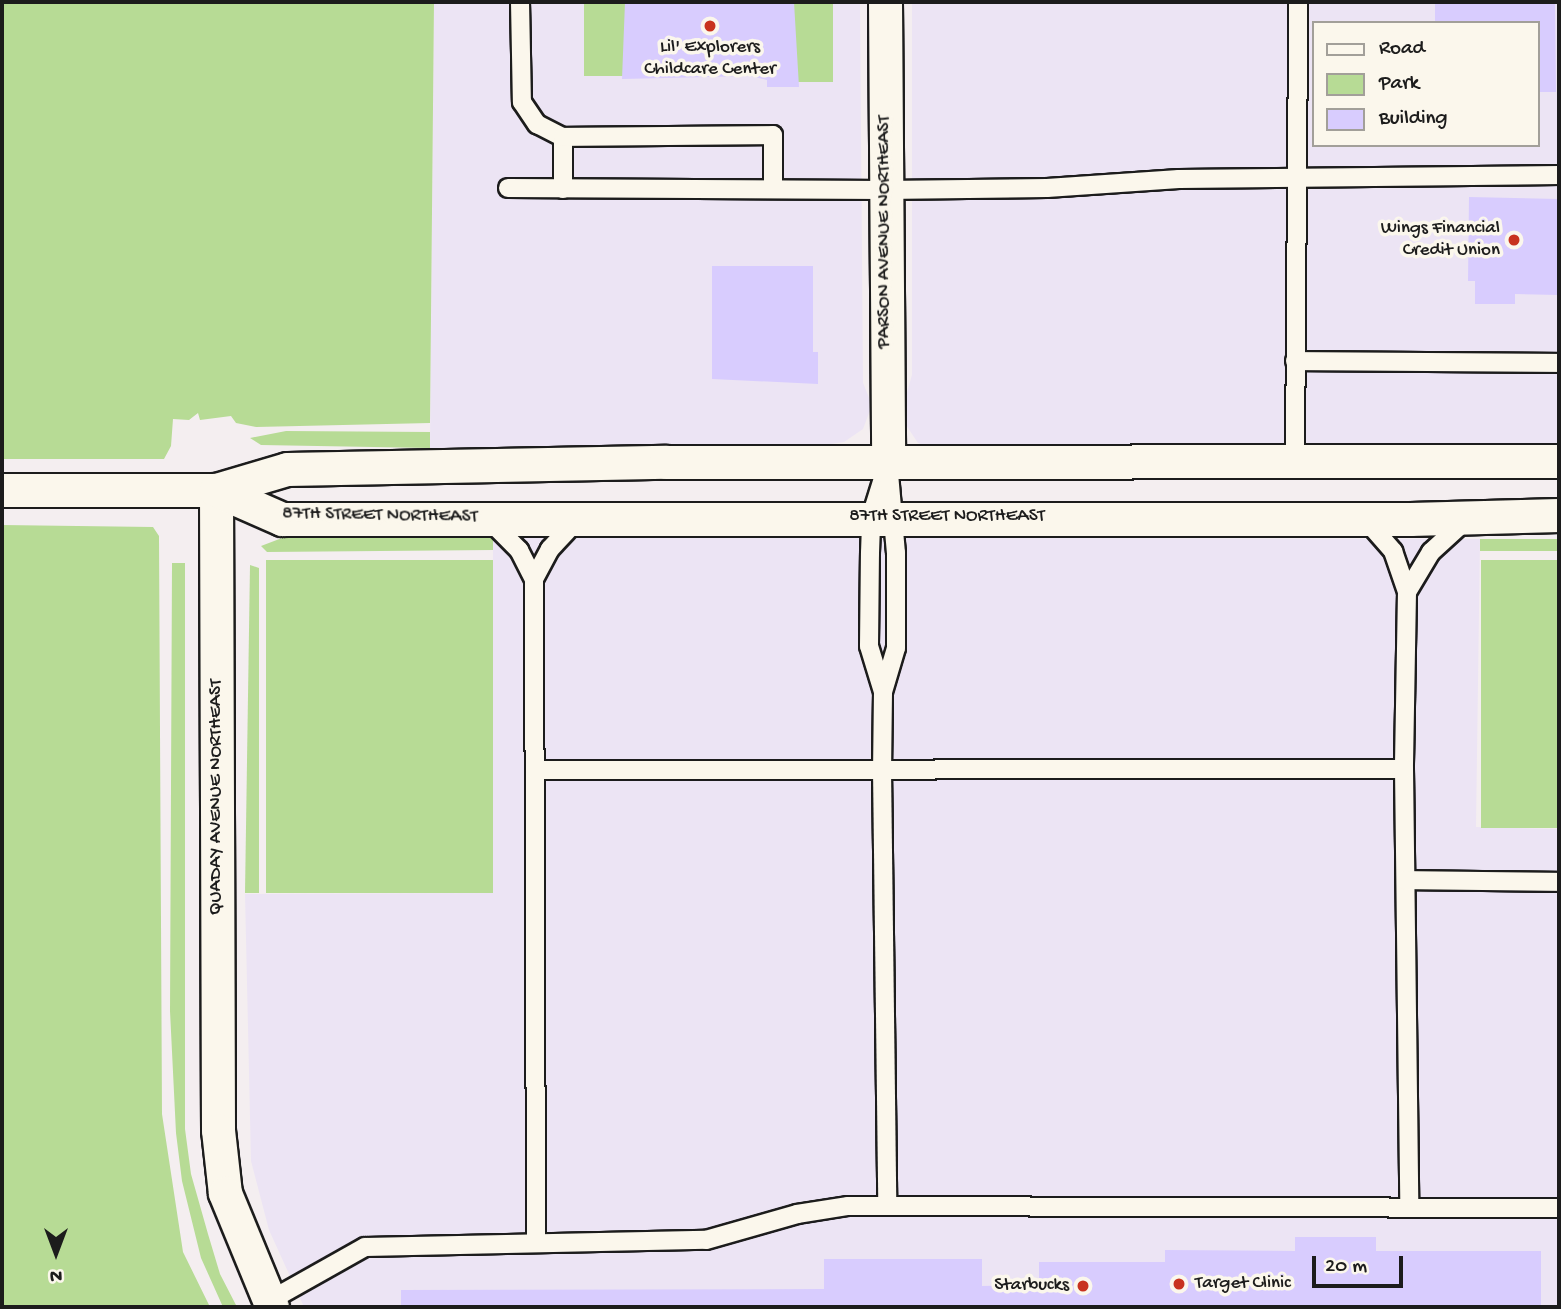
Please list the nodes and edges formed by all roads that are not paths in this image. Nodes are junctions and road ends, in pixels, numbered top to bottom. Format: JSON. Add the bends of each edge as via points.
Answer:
{"nodes":[{"id":1,"x":520,"y":2,"type":"edge"},
{"id":2,"x":885,"y":2,"type":"edge"},
{"id":3,"x":1298,"y":2,"type":"edge"},
{"id":4,"x":563,"y":137,"type":"junction"},
{"id":5,"x":1559,"y":175,"type":"edge"},
{"id":6,"x":1297,"y":178,"type":"junction"},
{"id":7,"x":508,"y":188,"type":"dead end"},
{"id":8,"x":564,"y":188,"type":"junction"},
{"id":9,"x":773,"y":188,"type":"junction"},
{"id":10,"x":884,"y":190,"type":"junction"},
{"id":11,"x":1295,"y":362,"type":"junction"},
{"id":12,"x":1559,"y":363,"type":"edge"},
{"id":13,"x":1295,"y":461,"type":"junction"},
{"id":14,"x":1559,"y":461,"type":"edge"},
{"id":15,"x":888,"y":462,"type":"junction"},
{"id":16,"x":2,"y":491,"type":"edge"},
{"id":17,"x":216,"y":491,"type":"junction"},
{"id":18,"x":1559,"y":515,"type":"edge"},
{"id":19,"x":580,"y":517,"type":"junction"},
{"id":20,"x":883,"y":517,"type":"junction"},
{"id":21,"x":1469,"y":517,"type":"junction"},
{"id":22,"x":486,"y":518,"type":"junction"},
{"id":23,"x":1365,"y":519,"type":"junction"},
{"id":24,"x":534,"y":579,"type":"junction"},
{"id":25,"x":1408,"y":592,"type":"junction"},
{"id":26,"x":883,"y":692,"type":"junction"},
{"id":27,"x":882,"y":769,"type":"junction"},
{"id":28,"x":1404,"y":769,"type":"junction"},
{"id":29,"x":534,"y":770,"type":"junction"},
{"id":30,"x":1406,"y":880,"type":"junction"},
{"id":31,"x":1559,"y":882,"type":"edge"},
{"id":32,"x":887,"y":1206,"type":"junction"},
{"id":33,"x":1409,"y":1207,"type":"junction"},
{"id":34,"x":1559,"y":1208,"type":"edge"},
{"id":35,"x":536,"y":1242,"type":"junction"},
{"id":36,"x":271,"y":1304,"type":"edge"}],
"edges":[{"from":1,"to":4,"type":"lane","via":[[522,102],[537,124]]},
{"from":2,"to":10,"type":"street","name":"PARSON AVENUE NORTHEAST"},
{"from":3,"to":6,"type":"lane"},
{"from":4,"to":8,"type":"lane"},
{"from":4,"to":9,"type":"lane","via":[[773,135]]},
{"from":5,"to":6,"type":"lane"},
{"from":6,"to":10,"type":"lane"},
{"from":6,"to":11,"type":"lane"},
{"from":7,"to":8,"type":"lane"},
{"from":8,"to":9,"type":"lane"},
{"from":9,"to":10,"type":"lane"},
{"from":10,"to":15,"type":"street","name":"PARSON AVENUE NORTHEAST"},
{"from":11,"to":12,"type":"lane"},
{"from":11,"to":13,"type":"lane"},
{"from":13,"to":14,"type":"street"},
{"from":13,"to":15,"type":"street"},
{"from":15,"to":17,"type":"street","via":[[287,469]]},
{"from":15,"to":20,"type":"lane"},
{"from":15,"to":20,"type":"lane"},
{"from":16,"to":17,"type":"street"},
{"from":17,"to":22,"type":"street","name":"87TH STREET NORTHEAST","via":[[282,519]]},
{"from":17,"to":36,"type":"street","name":"QUADAY AVENUE NORTHEAST","via":[[218,1130],[225,1193]]},
{"from":18,"to":21,"type":"street","name":"87TH STREET NORTHEAST"},
{"from":19,"to":20,"type":"street","name":"87TH STREET NORTHEAST"},
{"from":19,"to":22,"type":"street","name":"87TH STREET NORTHEAST"},
{"from":19,"to":24,"type":"lane","via":[[550,549]]},
{"from":20,"to":23,"type":"street","name":"87TH STREET NORTHEAST"},
{"from":20,"to":26,"type":"lane","via":[[896,648]]},
{"from":20,"to":26,"type":"lane","via":[[869,646]]},
{"from":21,"to":23,"type":"street","name":"87TH STREET NORTHEAST"},
{"from":21,"to":25,"type":"lane","via":[[1431,552]]},
{"from":22,"to":24,"type":"lane","via":[[519,550]]},
{"from":23,"to":25,"type":"lane","via":[[1393,551]]},
{"from":24,"to":29,"type":"lane"},
{"from":25,"to":28,"type":"lane"},
{"from":26,"to":27,"type":"lane"},
{"from":27,"to":28,"type":"lane"},
{"from":27,"to":29,"type":"lane"},
{"from":27,"to":32,"type":"lane"},
{"from":28,"to":30,"type":"lane"},
{"from":29,"to":35,"type":"lane"},
{"from":30,"to":31,"type":"lane"},
{"from":30,"to":33,"type":"lane"},
{"from":32,"to":33,"type":"lane"},
{"from":32,"to":35,"type":"lane","via":[[797,1214],[706,1240]]},
{"from":33,"to":34,"type":"lane"},
{"from":35,"to":36,"type":"lane","via":[[365,1247]]}]}
